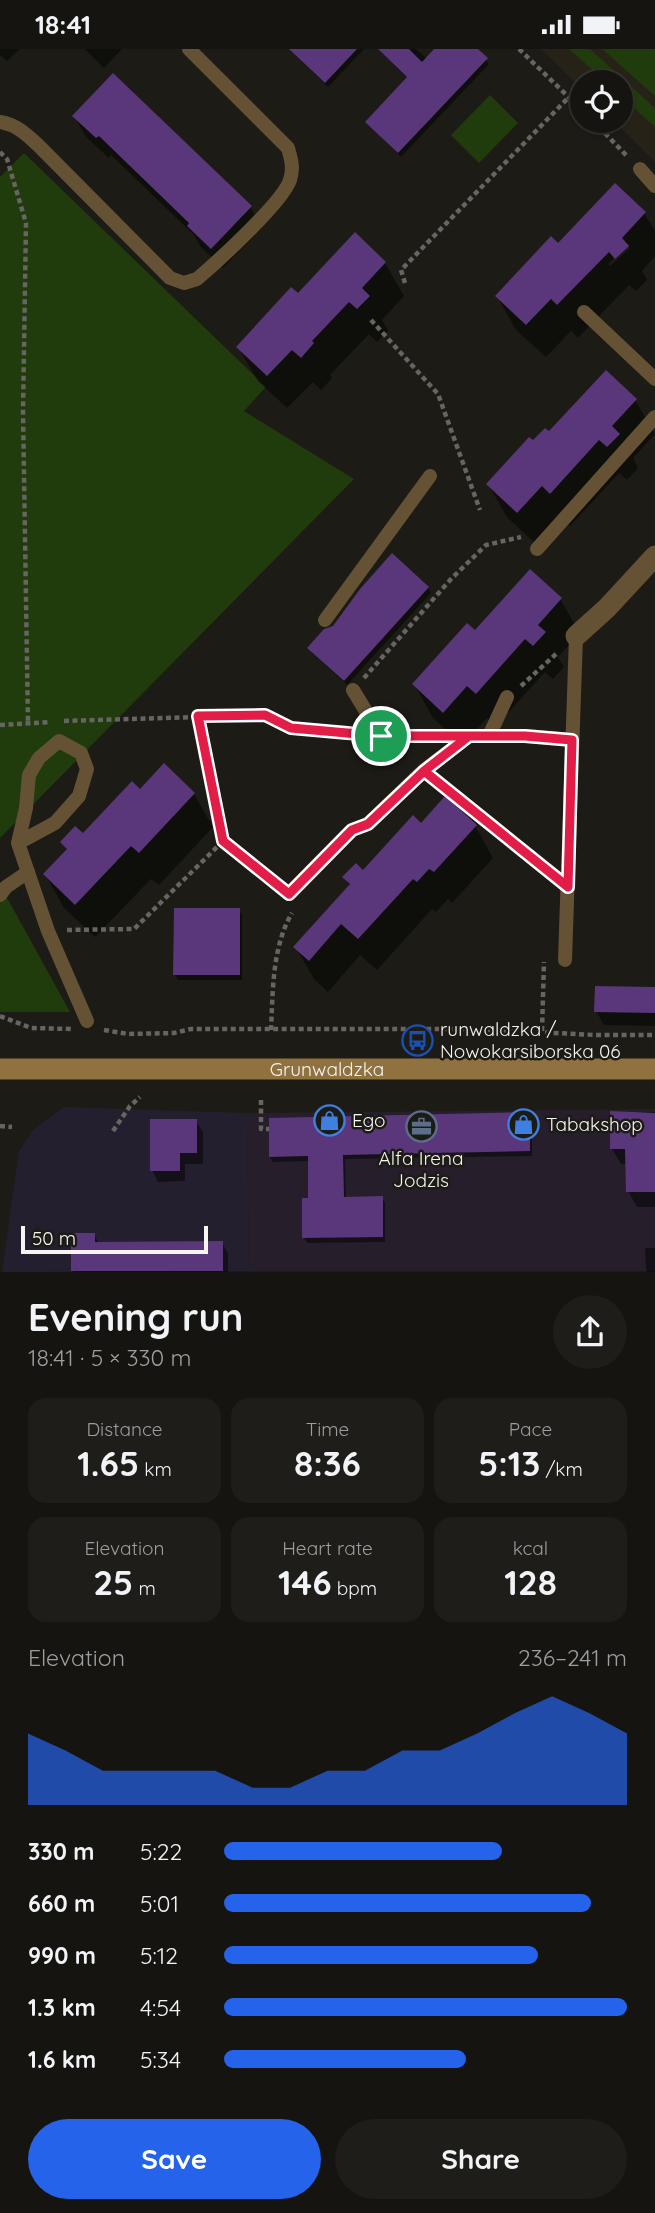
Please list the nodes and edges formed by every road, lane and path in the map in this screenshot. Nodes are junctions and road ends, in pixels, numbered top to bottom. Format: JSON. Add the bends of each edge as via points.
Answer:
{"nodes":[{"id":1,"x":189,"y":49,"type":"edge"},
{"id":2,"x":519,"y":49,"type":"edge"},
{"id":3,"x":569,"y":97,"type":"joint"},
{"id":4,"x":0,"y":122,"type":"edge"},
{"id":5,"x":605,"y":133,"type":"edge"},
{"id":6,"x":0,"y":152,"type":"edge"},
{"id":7,"x":640,"y":169,"type":"joint"},
{"id":8,"x":655,"y":186,"type":"edge"},
{"id":9,"x":405,"y":283,"type":"dead end"},
{"id":10,"x":584,"y":312,"type":"dead end"},
{"id":11,"x":371,"y":320,"type":"dead end"},
{"id":12,"x":655,"y":379,"type":"edge"},
{"id":13,"x":655,"y":417,"type":"edge"},
{"id":14,"x":430,"y":476,"type":"dead end"},
{"id":15,"x":480,"y":509,"type":"dead end"},
{"id":16,"x":521,"y":537,"type":"dead end"},
{"id":17,"x":537,"y":549,"type":"dead end"},
{"id":18,"x":655,"y":556,"type":"edge"},
{"id":19,"x":325,"y":620,"type":"dead end"},
{"id":20,"x":576,"y":636,"type":"joint"},
{"id":21,"x":536,"y":672,"type":"dead end"},
{"id":22,"x":353,"y":690,"type":"joint"},
{"id":23,"x":512,"y":693,"type":"joint"},
{"id":24,"x":198,"y":716,"type":"junction"},
{"id":25,"x":28,"y":724,"type":"junction"},
{"id":26,"x":0,"y":725,"type":"edge"},
{"id":27,"x":381,"y":736,"type":"junction"},
{"id":28,"x":469,"y":736,"type":"junction"},
{"id":29,"x":489,"y":736,"type":"junction"},
{"id":30,"x":572,"y":740,"type":"junction"},
{"id":31,"x":424,"y":771,"type":"junction"},
{"id":32,"x":223,"y":841,"type":"junction"},
{"id":33,"x":18,"y":843,"type":"junction"},
{"id":34,"x":27,"y":872,"type":"junction"},
{"id":35,"x":568,"y":887,"type":"junction"},
{"id":36,"x":289,"y":894,"type":"junction"},
{"id":37,"x":0,"y":895,"type":"edge"},
{"id":38,"x":48,"y":931,"type":"junction"},
{"id":39,"x":565,"y":960,"type":"dead end"},
{"id":40,"x":0,"y":1016,"type":"edge"},
{"id":41,"x":88,"y":1027,"type":"junction"},
{"id":42,"x":271,"y":1030,"type":"junction"},
{"id":43,"x":655,"y":1035,"type":"edge"},
{"id":44,"x":0,"y":1069,"type":"edge"},
{"id":45,"x":43,"y":1069,"type":"junction"},
{"id":46,"x":655,"y":1069,"type":"edge"},
{"id":47,"x":0,"y":1088,"type":"edge"},
{"id":48,"x":140,"y":1097,"type":"dead end"},
{"id":49,"x":261,"y":1100,"type":"dead end"},
{"id":50,"x":0,"y":1126,"type":"edge"},
{"id":51,"x":12,"y":1127,"type":"dead end"},
{"id":52,"x":269,"y":1129,"type":"dead end"},
{"id":53,"x":113,"y":1131,"type":"dead end"}],
"edges":[{"from":1,"to":4,"type":"lane","via":[[288,148],[293,165],[290,182],[273,205],[197,279],[184,283],[170,278],[21,129]]},
{"from":2,"to":3,"type":"path"},
{"from":3,"to":9,"type":"path","via":[[401,270]]},
{"from":5,"to":7,"type":"path"},
{"from":6,"to":25,"type":"path","via":[[26,223],[23,412]]},
{"from":7,"to":8,"type":"lane"},
{"from":10,"to":12,"type":"lane"},
{"from":11,"to":15,"type":"path","via":[[438,394]]},
{"from":13,"to":17,"type":"lane"},
{"from":14,"to":19,"type":"lane"},
{"from":16,"to":22,"type":"path","via":[[486,545]]},
{"from":18,"to":20,"type":"street"},
{"from":20,"to":30,"type":"lane"},
{"from":21,"to":23,"type":"path"},
{"from":22,"to":27,"type":"lane"},
{"from":23,"to":29,"type":"lane"},
{"from":24,"to":25,"type":"path"},
{"from":24,"to":27,"type":"path","via":[[265,715],[291,728]]},
{"from":24,"to":32,"type":"path"},
{"from":25,"to":26,"type":"path"},
{"from":27,"to":28,"type":"lane"},
{"from":28,"to":29,"type":"lane"},
{"from":28,"to":31,"type":"lane"},
{"from":29,"to":30,"type":"lane"},
{"from":30,"to":35,"type":"lane"},
{"from":31,"to":35,"type":"path"},
{"from":31,"to":36,"type":"lane","via":[[368,824],[352,830]]},
{"from":32,"to":36,"type":"path"},
{"from":32,"to":38,"type":"path","via":[[134,929]]},
{"from":33,"to":33,"type":"lane","via":[[55,823],[79,796],[87,769],[81,753],[59,741],[39,758],[29,775]]},
{"from":33,"to":34,"type":"lane"},
{"from":34,"to":37,"type":"lane"},
{"from":34,"to":38,"type":"lane"},
{"from":35,"to":39,"type":"lane"},
{"from":36,"to":42,"type":"path","via":[[298,904],[284,928],[275,964]]},
{"from":38,"to":41,"type":"lane"},
{"from":40,"to":41,"type":"path","via":[[31,1028]]},
{"from":41,"to":42,"type":"path","via":[[128,1034]]},
{"from":42,"to":43,"type":"path","via":[[475,1029]]},
{"from":44,"to":45,"type":"street","name":"Grunwaldzka"},
{"from":45,"to":46,"type":"street","name":"Grunwaldzka"},
{"from":45,"to":47,"type":"street"},
{"from":48,"to":53,"type":"path"},
{"from":49,"to":52,"type":"path","via":[[261,1129]]},
{"from":50,"to":51,"type":"path"}]}
